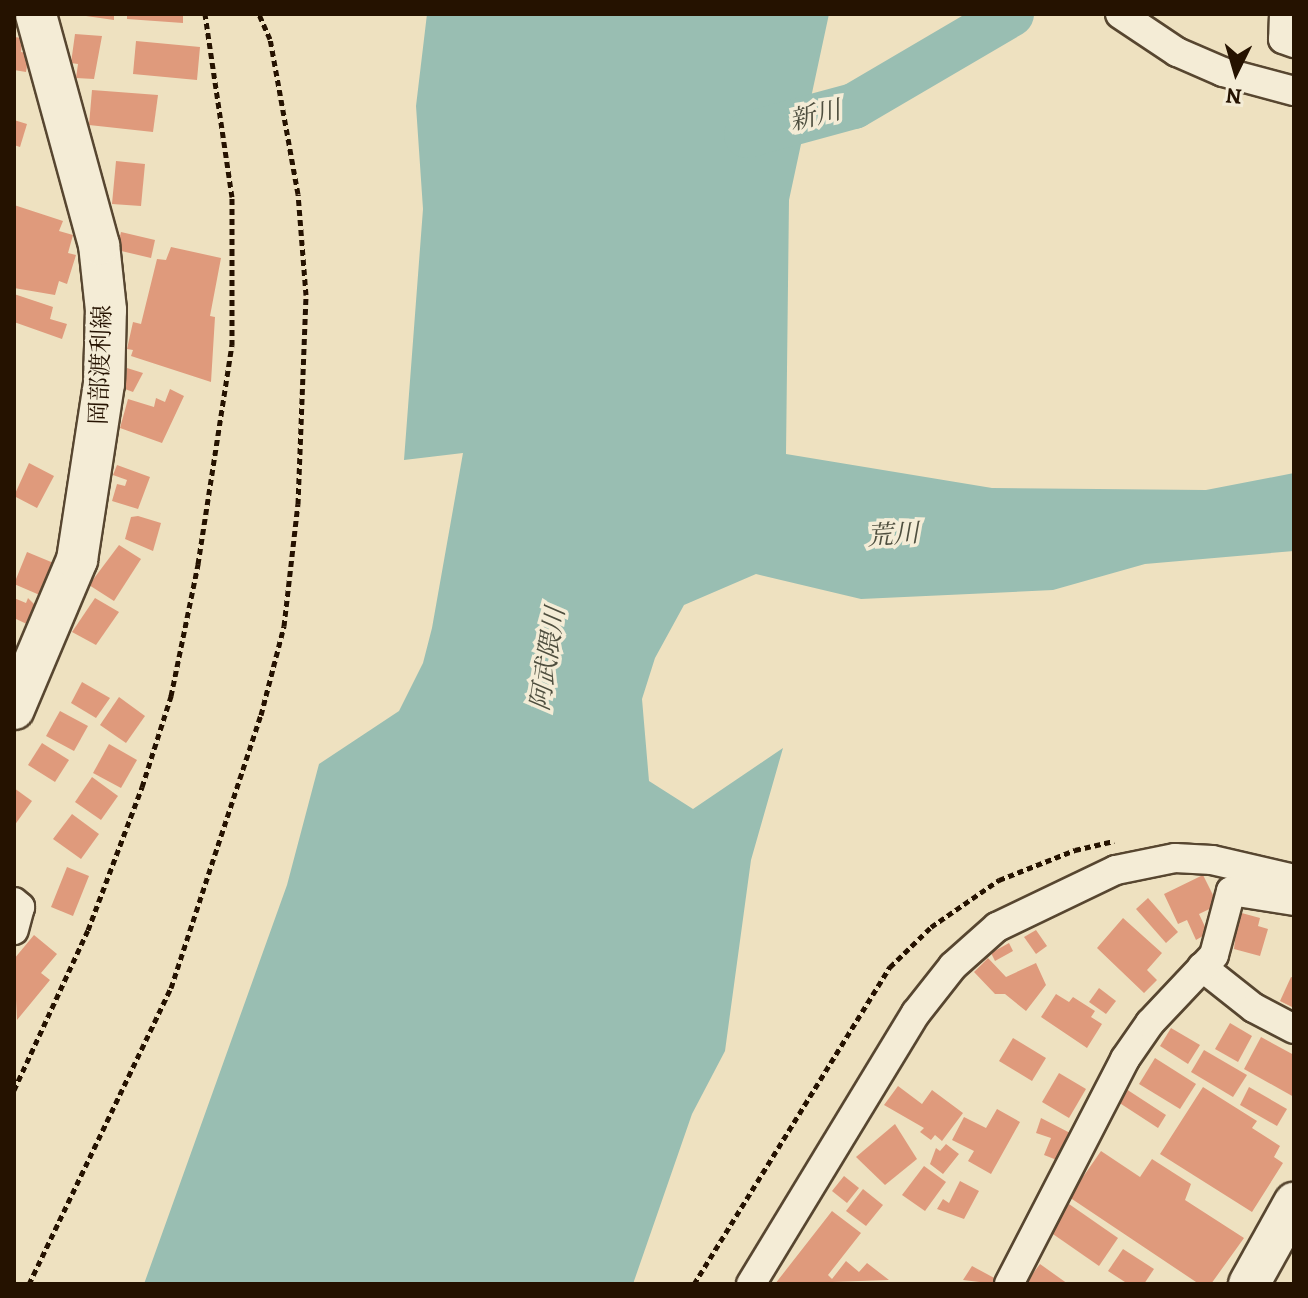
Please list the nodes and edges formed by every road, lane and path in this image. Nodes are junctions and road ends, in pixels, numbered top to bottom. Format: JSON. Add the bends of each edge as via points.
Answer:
{"nodes":[{"id":1,"x":36,"y":14,"type":"edge"},
{"id":2,"x":205,"y":14,"type":"edge"},
{"id":3,"x":259,"y":14,"type":"edge"},
{"id":4,"x":1120,"y":14,"type":"edge"},
{"id":5,"x":1284,"y":14,"type":"edge"},
{"id":6,"x":1294,"y":43,"type":"edge"},
{"id":7,"x":1294,"y":91,"type":"edge"},
{"id":8,"x":14,"y":709,"type":"edge"},
{"id":9,"x":1294,"y":879,"type":"edge"},
{"id":10,"x":1294,"y":901,"type":"edge"},
{"id":11,"x":14,"y":902,"type":"edge"},
{"id":12,"x":14,"y":930,"type":"edge"},
{"id":13,"x":1202,"y":967,"type":"junction"},
{"id":14,"x":1294,"y":1029,"type":"edge"},
{"id":15,"x":14,"y":1090,"type":"edge"},
{"id":16,"x":1294,"y":1203,"type":"edge"},
{"id":17,"x":29,"y":1284,"type":"edge"},
{"id":18,"x":751,"y":1284,"type":"edge"},
{"id":19,"x":1009,"y":1284,"type":"edge"},
{"id":20,"x":1249,"y":1284,"type":"edge"}],
"edges":[{"from":1,"to":8,"type":"main road","name":"岡部渡利線","via":[[99,245],[106,310],[104,384],[77,560]]},
{"from":2,"to":15,"type":"path","via":[[232,197],[232,345],[198,564],[171,696],[125,838]]},
{"from":3,"to":17,"type":"path","via":[[270,39],[298,194],[306,295],[299,490],[284,626],[261,715],[171,988]]},
{"from":4,"to":7,"type":"street","via":[[1177,52],[1223,72]]},
{"from":5,"to":6,"type":"street","via":[[1283,39]]},
{"from":9,"to":18,"type":"street","via":[[1212,860],[1175,858],[1116,870],[997,927],[953,966],[916,1013]]},
{"from":10,"to":13,"type":"street","via":[[1231,891],[1220,942]]},
{"from":11,"to":12,"type":"street","via":[[20,907]]},
{"from":13,"to":14,"type":"street","via":[[1254,1008]]},
{"from":13,"to":19,"type":"street","via":[[1125,1059]]},
{"from":16,"to":20,"type":"main road"}]}
